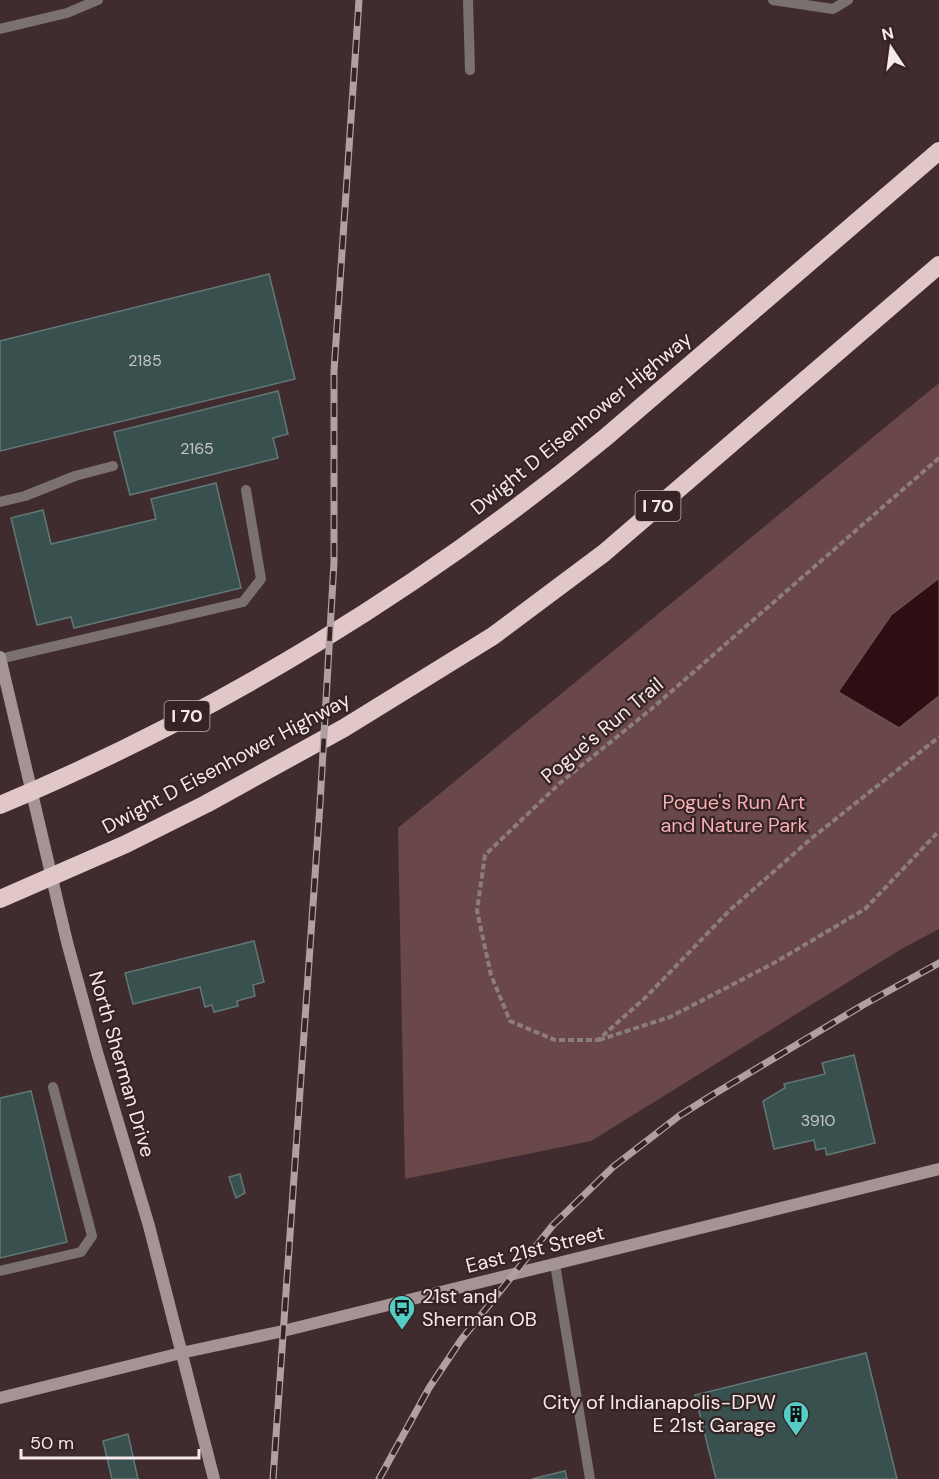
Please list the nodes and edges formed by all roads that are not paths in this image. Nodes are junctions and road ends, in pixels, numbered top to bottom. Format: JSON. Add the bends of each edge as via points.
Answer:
{"nodes":[{"id":1,"x":98,"y":0,"type":"edge"},
{"id":2,"x":468,"y":0,"type":"edge"},
{"id":3,"x":773,"y":0,"type":"edge"},
{"id":4,"x":848,"y":0,"type":"edge"},
{"id":5,"x":0,"y":28,"type":"edge"},
{"id":6,"x":470,"y":70,"type":"dead end"},
{"id":7,"x":939,"y":151,"type":"edge"},
{"id":8,"x":939,"y":265,"type":"edge"},
{"id":9,"x":113,"y":466,"type":"dead end"},
{"id":10,"x":246,"y":490,"type":"dead end"},
{"id":11,"x":0,"y":502,"type":"edge"},
{"id":12,"x":0,"y":658,"type":"edge"},
{"id":13,"x":0,"y":805,"type":"edge"},
{"id":14,"x":0,"y":899,"type":"edge"},
{"id":15,"x":53,"y":1086,"type":"dead end"},
{"id":16,"x":939,"y":1169,"type":"edge"},
{"id":17,"x":555,"y":1264,"type":"junction"},
{"id":18,"x":0,"y":1271,"type":"edge"},
{"id":19,"x":181,"y":1353,"type":"junction"},
{"id":20,"x":0,"y":1398,"type":"edge"},
{"id":21,"x":214,"y":1479,"type":"edge"},
{"id":22,"x":590,"y":1479,"type":"edge"}],
"edges":[{"from":1,"to":5,"type":"lane","via":[[67,13]]},
{"from":2,"to":6,"type":"lane"},
{"from":3,"to":4,"type":"lane","via":[[833,9]]},
{"from":7,"to":13,"type":"highway","name":"Dwight D Eisenhower Highway","number":"I 70","via":[[554,480],[448,558],[213,703]]},
{"from":8,"to":14,"type":"highway","name":"Dwight D Eisenhower Highway","number":"I 70","via":[[604,553],[493,636],[358,720],[206,804]]},
{"from":9,"to":11,"type":"lane"},
{"from":10,"to":12,"type":"lane","via":[[261,579],[243,602]]},
{"from":12,"to":19,"type":"main road","name":"North Sherman Drive","via":[[70,953],[149,1226]]},
{"from":15,"to":18,"type":"lane","via":[[92,1236],[81,1252]]},
{"from":16,"to":17,"type":"main road","name":"East 21st Street"},
{"from":17,"to":19,"type":"main road","name":"East 21st Street"},
{"from":17,"to":22,"type":"lane"},
{"from":19,"to":20,"type":"main road","name":"East 21st Street"},
{"from":19,"to":21,"type":"main road","name":"North Sherman Drive"}]}
